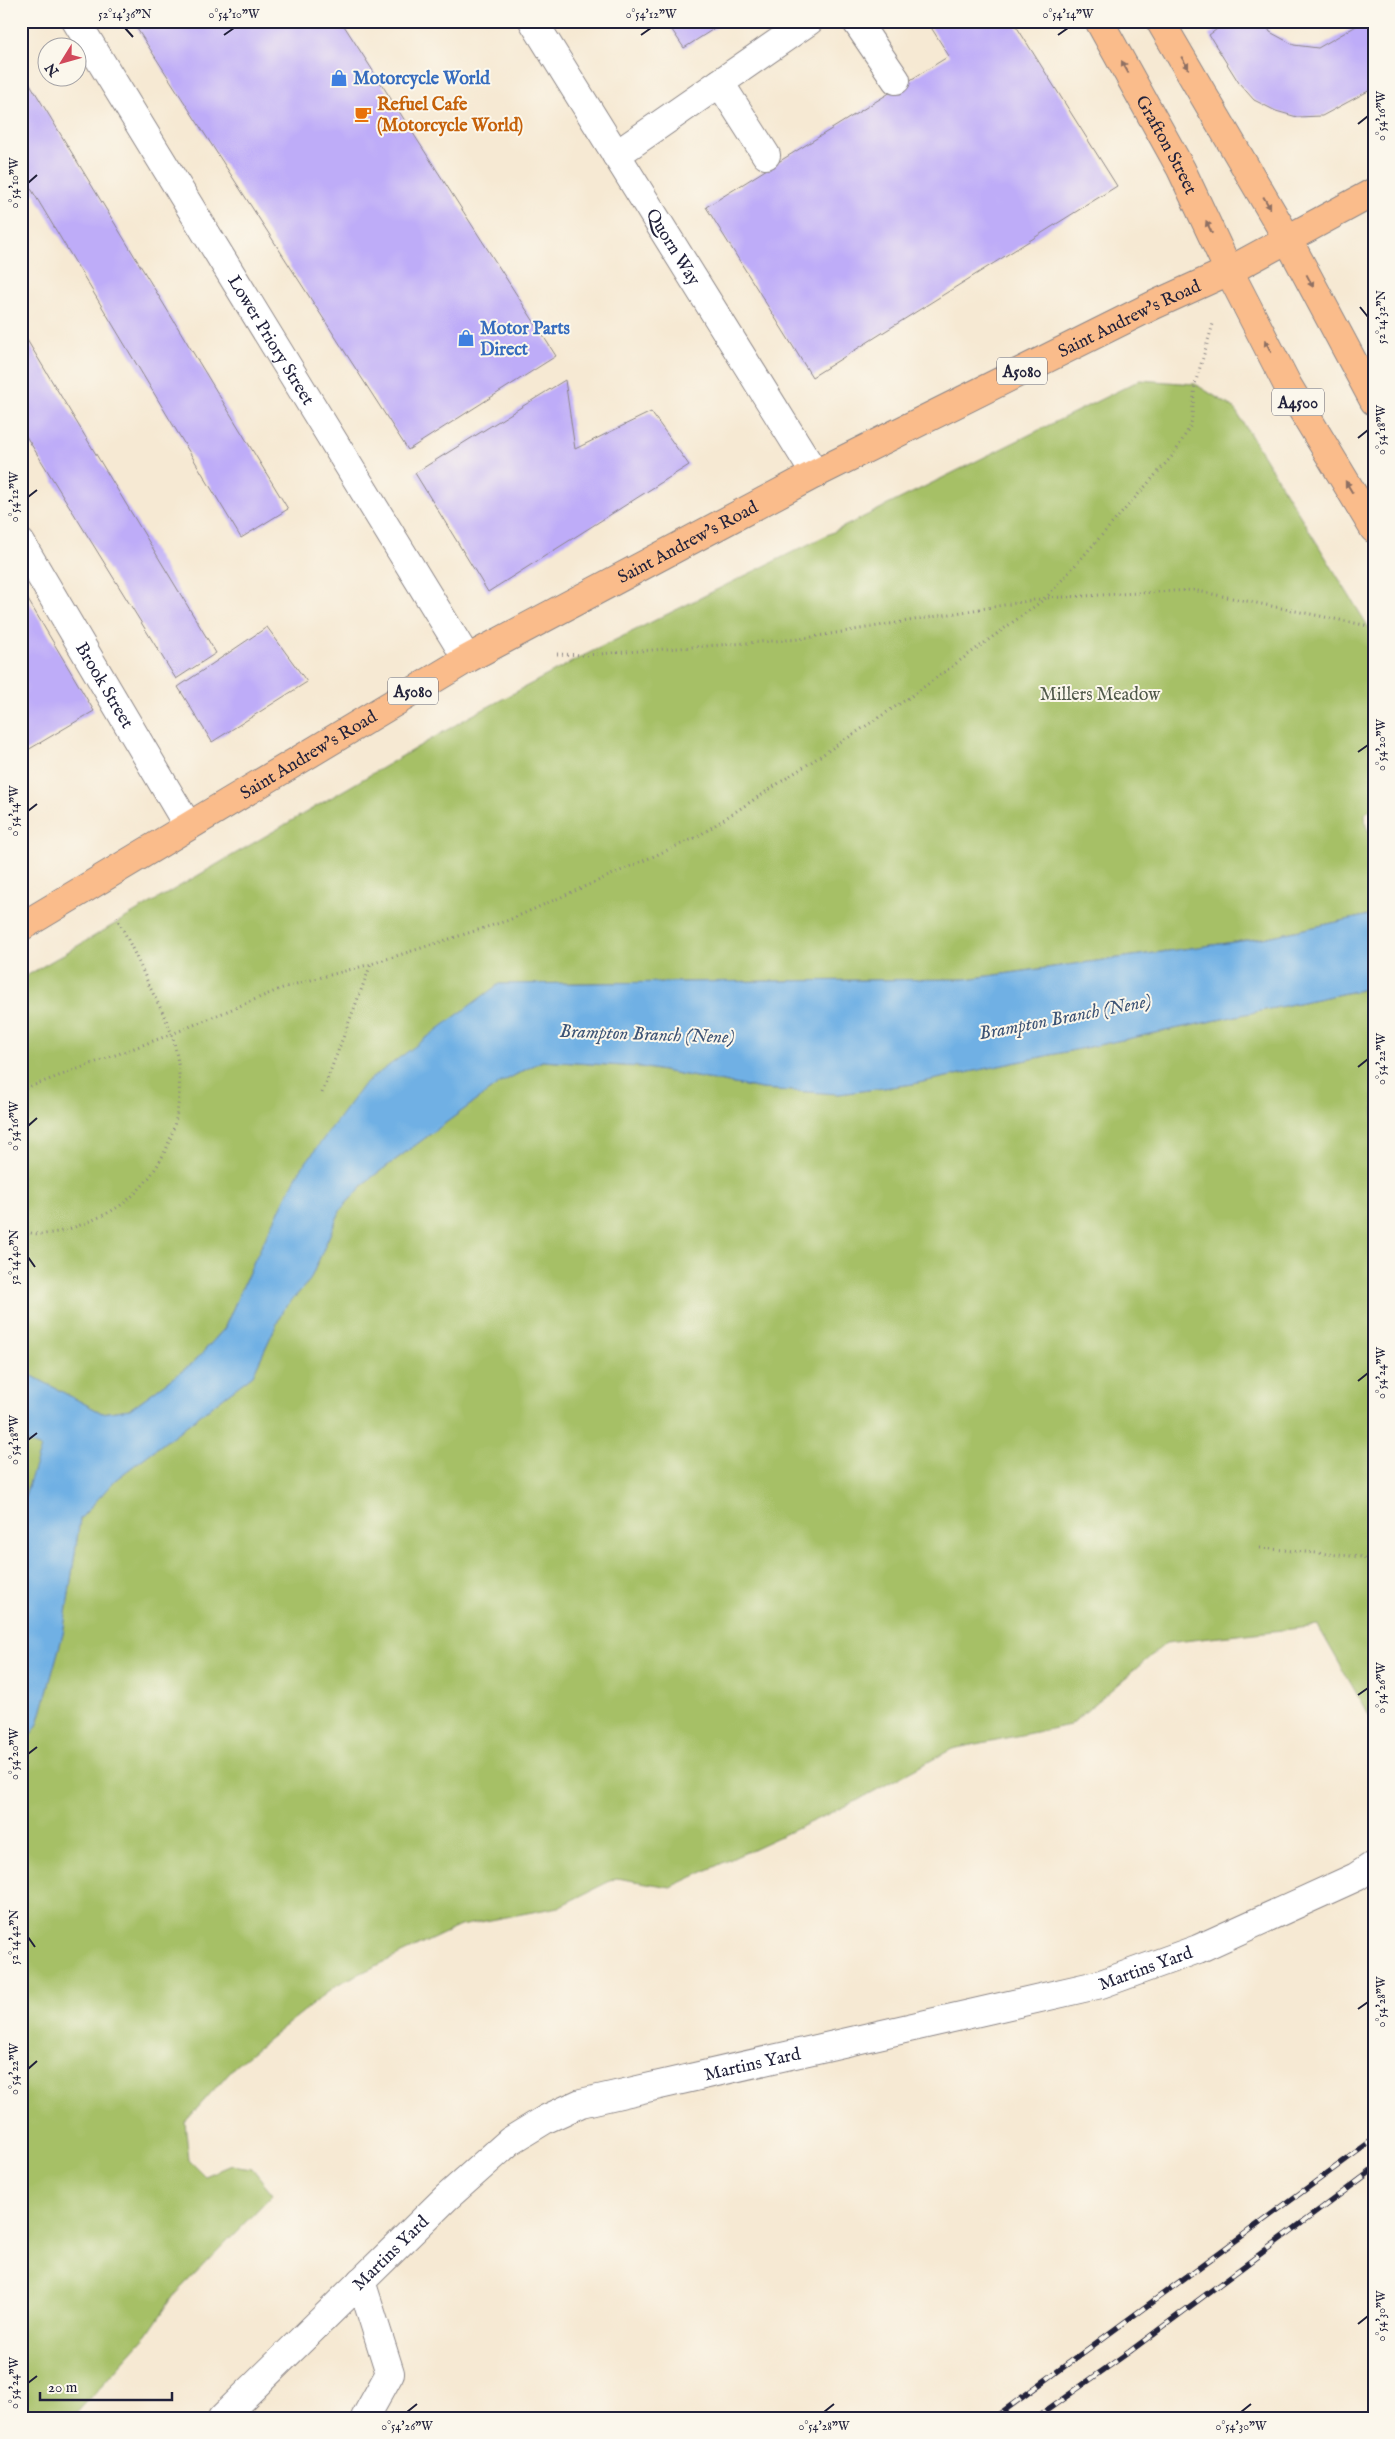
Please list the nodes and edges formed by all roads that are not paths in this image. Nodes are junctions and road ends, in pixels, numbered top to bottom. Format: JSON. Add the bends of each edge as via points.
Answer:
{"nodes":[{"id":1,"x":76,"y":21,"type":"edge"},
{"id":2,"x":532,"y":21,"type":"edge"},
{"id":3,"x":809,"y":21,"type":"edge"},
{"id":4,"x":856,"y":21,"type":"edge"},
{"id":5,"x":1099,"y":21,"type":"edge"},
{"id":6,"x":1160,"y":21,"type":"edge"},
{"id":7,"x":896,"y":80,"type":"dead end"},
{"id":8,"x":720,"y":83,"type":"junction"},
{"id":9,"x":616,"y":155,"type":"junction"},
{"id":10,"x":766,"y":155,"type":"dead end"},
{"id":11,"x":1374,"y":192,"type":"edge"},
{"id":12,"x":1288,"y":238,"type":"junction"},
{"id":13,"x":1229,"y":271,"type":"junction"},
{"id":14,"x":1374,"y":400,"type":"edge"},
{"id":15,"x":815,"y":474,"type":"junction"},
{"id":16,"x":1374,"y":529,"type":"edge"},
{"id":17,"x":21,"y":543,"type":"edge"},
{"id":18,"x":467,"y":659,"type":"junction"},
{"id":19,"x":188,"y":826,"type":"junction"},
{"id":20,"x":21,"y":927,"type":"edge"},
{"id":21,"x":1374,"y":1864,"type":"edge"},
{"id":22,"x":361,"y":2281,"type":"junction"},
{"id":23,"x":222,"y":2418,"type":"edge"},
{"id":24,"x":365,"y":2418,"type":"edge"}],
"edges":[{"from":1,"to":18,"type":"street","name":"Lower Priory Street"},
{"from":2,"to":9,"type":"street","name":"Quorn Way"},
{"from":3,"to":8,"type":"street"},
{"from":4,"to":7,"type":"street"},
{"from":13,"to":5,"type":"main road","name":"Grafton Street","number":"A4500","one_way":true,"via":[[1181,169]]},
{"from":6,"to":12,"type":"main road","one_way":true},
{"from":8,"to":9,"type":"street"},
{"from":8,"to":10,"type":"street"},
{"from":9,"to":15,"type":"street","name":"Quorn Way"},
{"from":11,"to":12,"type":"main road","name":"Saint Andrew's Road","number":"A5080"},
{"from":12,"to":13,"type":"main road","name":"Saint Andrew's Road","number":"A5080"},
{"from":12,"to":14,"type":"main road","one_way":true},
{"from":13,"to":15,"type":"main road","name":"Saint Andrew's Road","number":"A5080"},
{"from":16,"to":13,"type":"main road","number":"A4500","one_way":true,"via":[[1288,386]]},
{"from":15,"to":18,"type":"main road","name":"Saint Andrew's Road","number":"A5080"},
{"from":17,"to":19,"type":"street","name":"Brook Street"},
{"from":18,"to":19,"type":"main road","name":"Saint Andrew's Road","number":"A5080"},
{"from":19,"to":20,"type":"main road","name":"Saint Andrew's Road","number":"A5080"},
{"from":21,"to":22,"type":"street","name":"Martins Yard","via":[[1356,1877],[1207,1945],[1101,1984],[581,2103],[510,2141]]},
{"from":22,"to":23,"type":"street","name":"Martins Yard"},
{"from":22,"to":24,"type":"street","via":[[390,2373]]}]}
